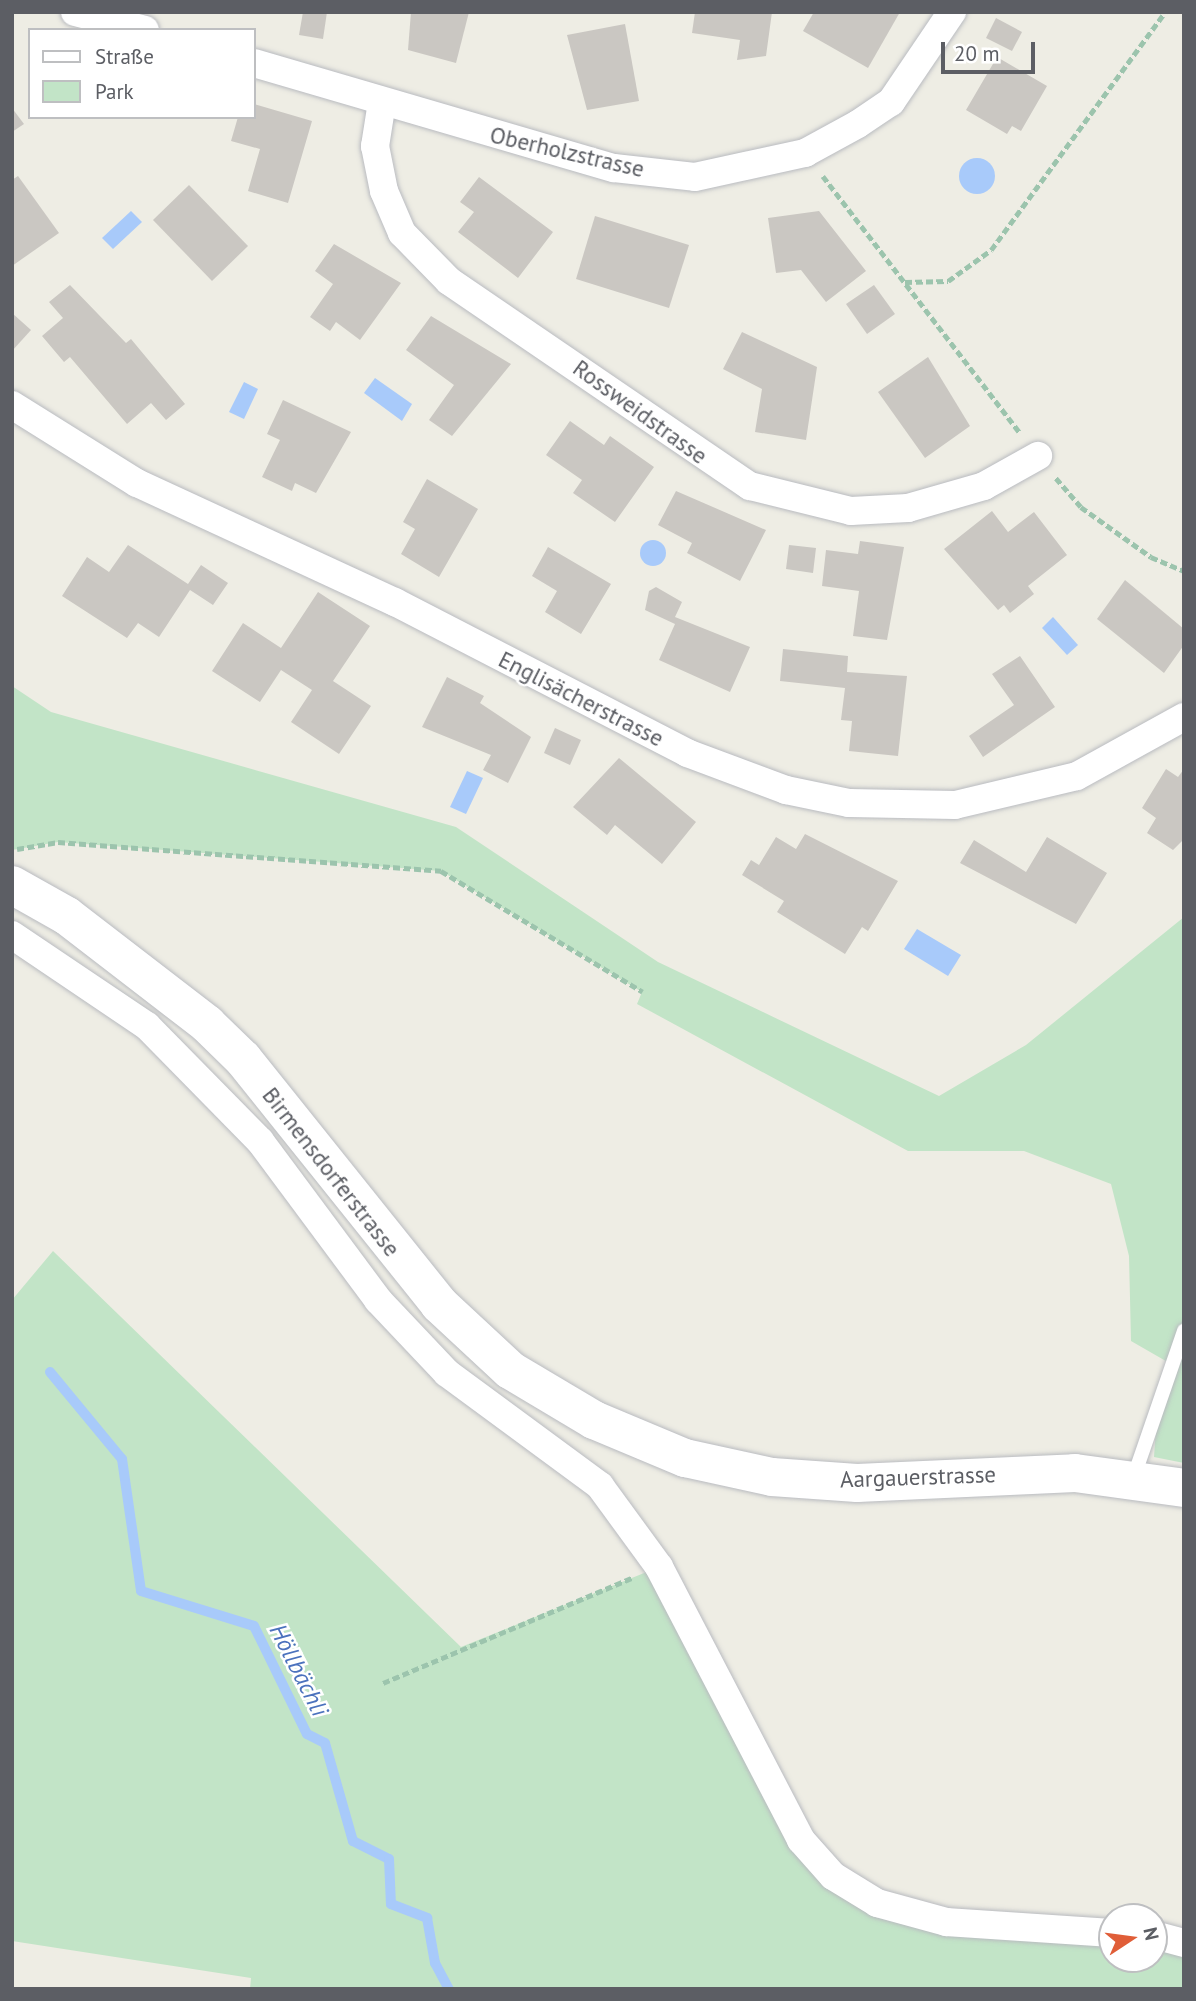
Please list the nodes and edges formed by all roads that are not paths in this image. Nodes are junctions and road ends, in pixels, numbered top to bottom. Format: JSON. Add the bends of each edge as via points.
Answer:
{"nodes":[{"id":1,"x":75,"y":12,"type":"edge"},
{"id":2,"x":952,"y":12,"type":"edge"},
{"id":3,"x":137,"y":28,"type":"edge"},
{"id":4,"x":256,"y":64,"type":"edge"},
{"id":5,"x":382,"y":102,"type":"junction"},
{"id":6,"x":12,"y":405,"type":"edge"},
{"id":7,"x":1038,"y":456,"type":"road end"},
{"id":8,"x":1184,"y":717,"type":"edge"},
{"id":9,"x":12,"y":886,"type":"edge"},
{"id":10,"x":12,"y":935,"type":"edge"},
{"id":11,"x":1184,"y":1331,"type":"edge"},
{"id":12,"x":656,"y":1448,"type":"joint"},
{"id":13,"x":1133,"y":1479,"type":"junction"},
{"id":14,"x":1184,"y":1488,"type":"edge"},
{"id":15,"x":1098,"y":1932,"type":"edge"}],
"edges":[{"from":1,"to":3,"type":"street"},
{"from":2,"to":5,"type":"street","name":"Oberholzstrasse","via":[[891,102],[805,153],[695,177],[614,168]]},
{"from":4,"to":5,"type":"street","name":"Oberholzstrasse"},
{"from":5,"to":7,"type":"street","name":"Rossweidstrasse","via":[[375,146],[384,191],[402,233],[449,281],[750,486],[852,511],[908,508],[984,486]]},
{"from":6,"to":8,"type":"street","name":"Englisächerstrasse","via":[[137,483],[395,602],[687,753],[786,790],[849,803],[955,805],[1077,776]]},
{"from":9,"to":12,"type":"main road","name":"Birmensdorferstrasse","via":[[67,916],[164,987],[243,1059],[404,1265],[510,1370]]},
{"from":10,"to":15,"type":"street","via":[[146,1027],[260,1141],[378,1300],[447,1373],[600,1486],[659,1567],[801,1840],[834,1876],[877,1903],[946,1922]]},
{"from":11,"to":13,"type":"lane"},
{"from":12,"to":13,"type":"main road","name":"Aargauerstrasse","via":[[807,1480],[1050,1473]]},
{"from":13,"to":14,"type":"main road","name":"Aargauerstrasse"}]}
